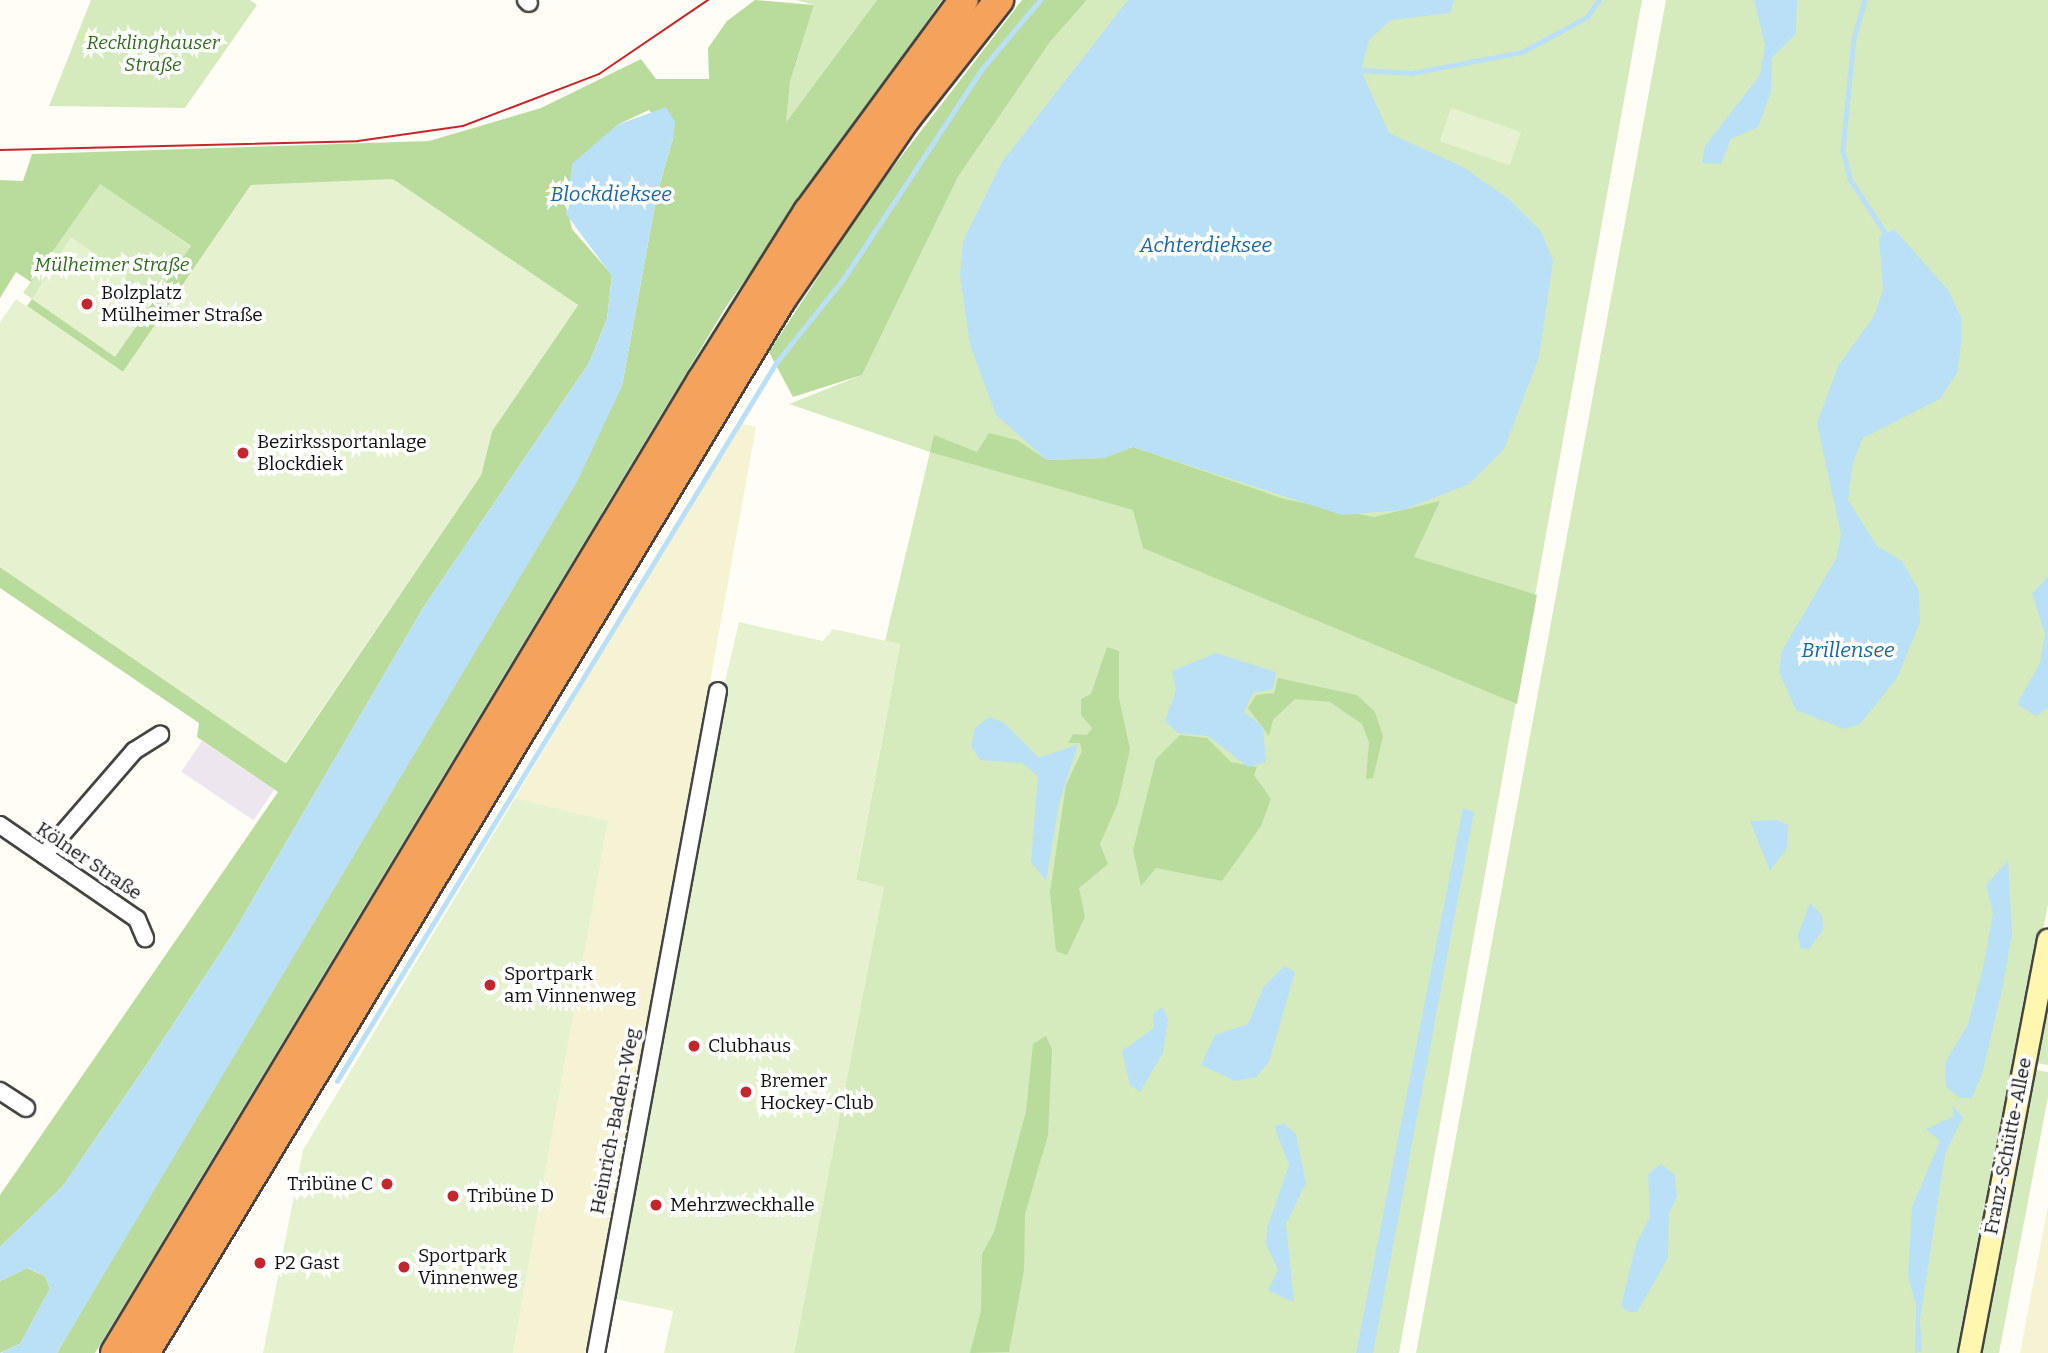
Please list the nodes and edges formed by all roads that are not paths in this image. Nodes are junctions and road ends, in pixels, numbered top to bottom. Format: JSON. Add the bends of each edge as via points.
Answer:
{"nodes":[{"id":1,"x":964,"y":0,"type":"edge"},
{"id":2,"x":999,"y":0,"type":"edge"},
{"id":3,"x":718,"y":691,"type":"dead end"},
{"id":4,"x":160,"y":735,"type":"dead end"},
{"id":5,"x":0,"y":825,"type":"edge"},
{"id":6,"x":44,"y":855,"type":"junction"},
{"id":7,"x":145,"y":938,"type":"dead end"},
{"id":8,"x":2048,"y":939,"type":"edge"},
{"id":9,"x":0,"y":1090,"type":"edge"},
{"id":10,"x":26,"y":1108,"type":"dead end"},
{"id":11,"x":115,"y":1353,"type":"edge"},
{"id":12,"x":145,"y":1353,"type":"edge"},
{"id":13,"x":596,"y":1353,"type":"edge"},
{"id":14,"x":1969,"y":1353,"type":"edge"}],
"edges":[{"from":1,"to":11,"type":"highway","via":[[808,212],[716,357]]},
{"from":2,"to":12,"type":"highway","via":[[907,117],[781,300]]},
{"from":3,"to":13,"type":"street","name":"Heinrich-Baden-Weg"},
{"from":4,"to":6,"type":"street","via":[[134,751]]},
{"from":5,"to":6,"type":"street","name":"Kölner Straße"},
{"from":6,"to":7,"type":"street","name":"Kölner Straße","via":[[137,919]]},
{"from":8,"to":14,"type":"main road","name":"Franz-Schütte-Allee"},
{"from":9,"to":10,"type":"street"}]}
